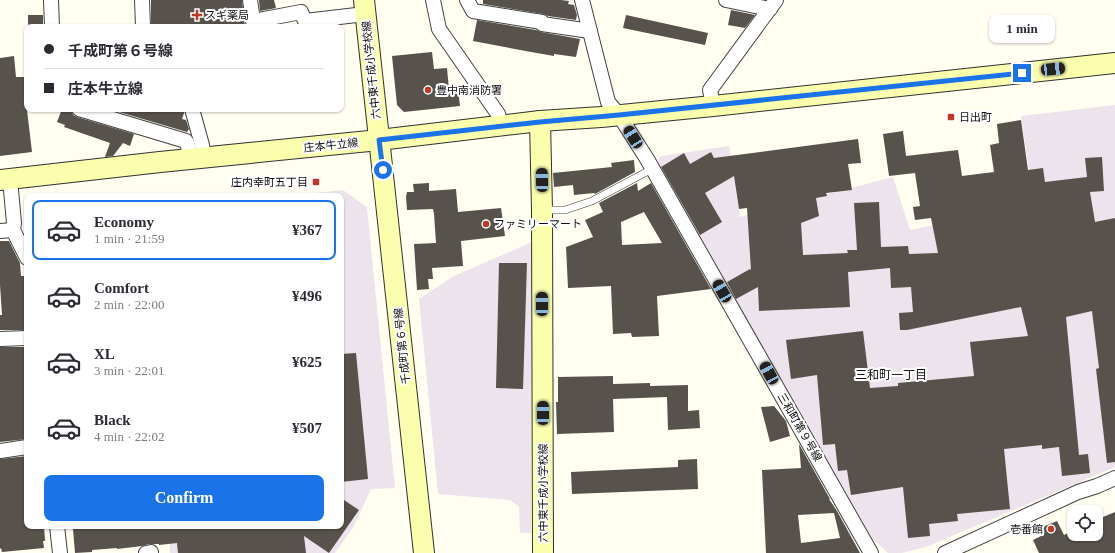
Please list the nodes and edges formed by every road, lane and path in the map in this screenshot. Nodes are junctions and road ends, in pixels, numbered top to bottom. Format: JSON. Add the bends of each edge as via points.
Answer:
{"nodes":[{"id":1,"x":51,"y":0,"type":"edge"},
{"id":2,"x":142,"y":0,"type":"edge"},
{"id":3,"x":250,"y":0,"type":"edge"},
{"id":4,"x":433,"y":0,"type":"edge"},
{"id":5,"x":468,"y":0,"type":"edge"},
{"id":6,"x":582,"y":0,"type":"edge"},
{"id":7,"x":726,"y":0,"type":"edge"},
{"id":8,"x":773,"y":5,"type":"edge"},
{"id":9,"x":300,"y":6,"type":"edge"},
{"id":10,"x":364,"y":7,"type":"edge"},
{"id":11,"x":52,"y":24,"type":"edge"},
{"id":12,"x":143,"y":24,"type":"edge"},
{"id":13,"x":254,"y":24,"type":"edge"},
{"id":14,"x":590,"y":31,"type":"junction"},
{"id":15,"x":1115,"y":63,"type":"edge"},
{"id":16,"x":713,"y":106,"type":"junction"},
{"id":17,"x":89,"y":112,"type":"edge"},
{"id":18,"x":193,"y":112,"type":"edge"},
{"id":19,"x":619,"y":115,"type":"junction"},
{"id":20,"x":540,"y":122,"type":"junction"},
{"id":21,"x":502,"y":126,"type":"junction"},
{"id":22,"x":379,"y":140,"type":"junction"},
{"id":23,"x":197,"y":159,"type":"junction"},
{"id":24,"x":652,"y":169,"type":"junction"},
{"id":25,"x":5,"y":180,"type":"edge"},
{"id":26,"x":542,"y":210,"type":"junction"},
{"id":27,"x":6,"y":231,"type":"edge"},
{"id":28,"x":24,"y":254,"type":"edge"},
{"id":29,"x":24,"y":338,"type":"edge"},
{"id":30,"x":0,"y":339,"type":"edge"},
{"id":31,"x":24,"y":447,"type":"edge"},
{"id":32,"x":0,"y":451,"type":"edge"},
{"id":33,"x":1115,"y":478,"type":"edge"},
{"id":34,"x":57,"y":529,"type":"edge"},
{"id":35,"x":60,"y":553,"type":"edge"},
{"id":36,"x":424,"y":553,"type":"edge"},
{"id":37,"x":543,"y":553,"type":"edge"},
{"id":38,"x":871,"y":553,"type":"edge"},
{"id":39,"x":945,"y":553,"type":"edge"}],
"edges":[{"from":1,"to":11,"type":"street"},
{"from":2,"to":12,"type":"street"},
{"from":3,"to":13,"type":"street"},
{"from":4,"to":21,"type":"street","via":[[439,29],[498,114]]},
{"from":5,"to":14,"type":"street","via":[[473,11]]},
{"from":6,"to":14,"type":"street","name":"三和町第９号線"},
{"from":7,"to":8,"type":"street"},
{"from":8,"to":16,"type":"street","via":[[710,90]]},
{"from":9,"to":10,"type":"street","via":[[305,21]]},
{"from":9,"to":13,"type":"street"},
{"from":10,"to":22,"type":"main road","name":"六中東千成小学校線"},
{"from":14,"to":19,"type":"street","name":"三和町第９号線","via":[[608,102]]},
{"from":15,"to":16,"type":"main road","name":"庄本牛立線"},
{"from":16,"to":19,"type":"main road","name":"庄本牛立線"},
{"from":17,"to":23,"type":"street","via":[[186,140]]},
{"from":18,"to":23,"type":"street","via":[[202,145]]},
{"from":19,"to":20,"type":"main road","name":"庄本牛立線"},
{"from":19,"to":24,"type":"street","name":"三和町第９号線"},
{"from":20,"to":21,"type":"main road","name":"庄本牛立線"},
{"from":20,"to":26,"type":"main road","name":"六中東千成小学校線"},
{"from":21,"to":22,"type":"main road","name":"庄本牛立線"},
{"from":22,"to":23,"type":"main road","name":"庄本牛立線"},
{"from":22,"to":36,"type":"main road","name":"千成町第６号線"},
{"from":23,"to":25,"type":"main road","name":"庄本牛立線"},
{"from":24,"to":26,"type":"lane","via":[[592,201],[565,210]]},
{"from":24,"to":38,"type":"street","name":"三和町第９号線"},
{"from":25,"to":27,"type":"street","via":[[14,223]]},
{"from":26,"to":37,"type":"main road","name":"六中東千成小学校線"},
{"from":27,"to":28,"type":"street"},
{"from":29,"to":30,"type":"street"},
{"from":31,"to":32,"type":"street"},
{"from":33,"to":39,"type":"street","via":[[1078,492]]},
{"from":34,"to":35,"type":"street"}]}
